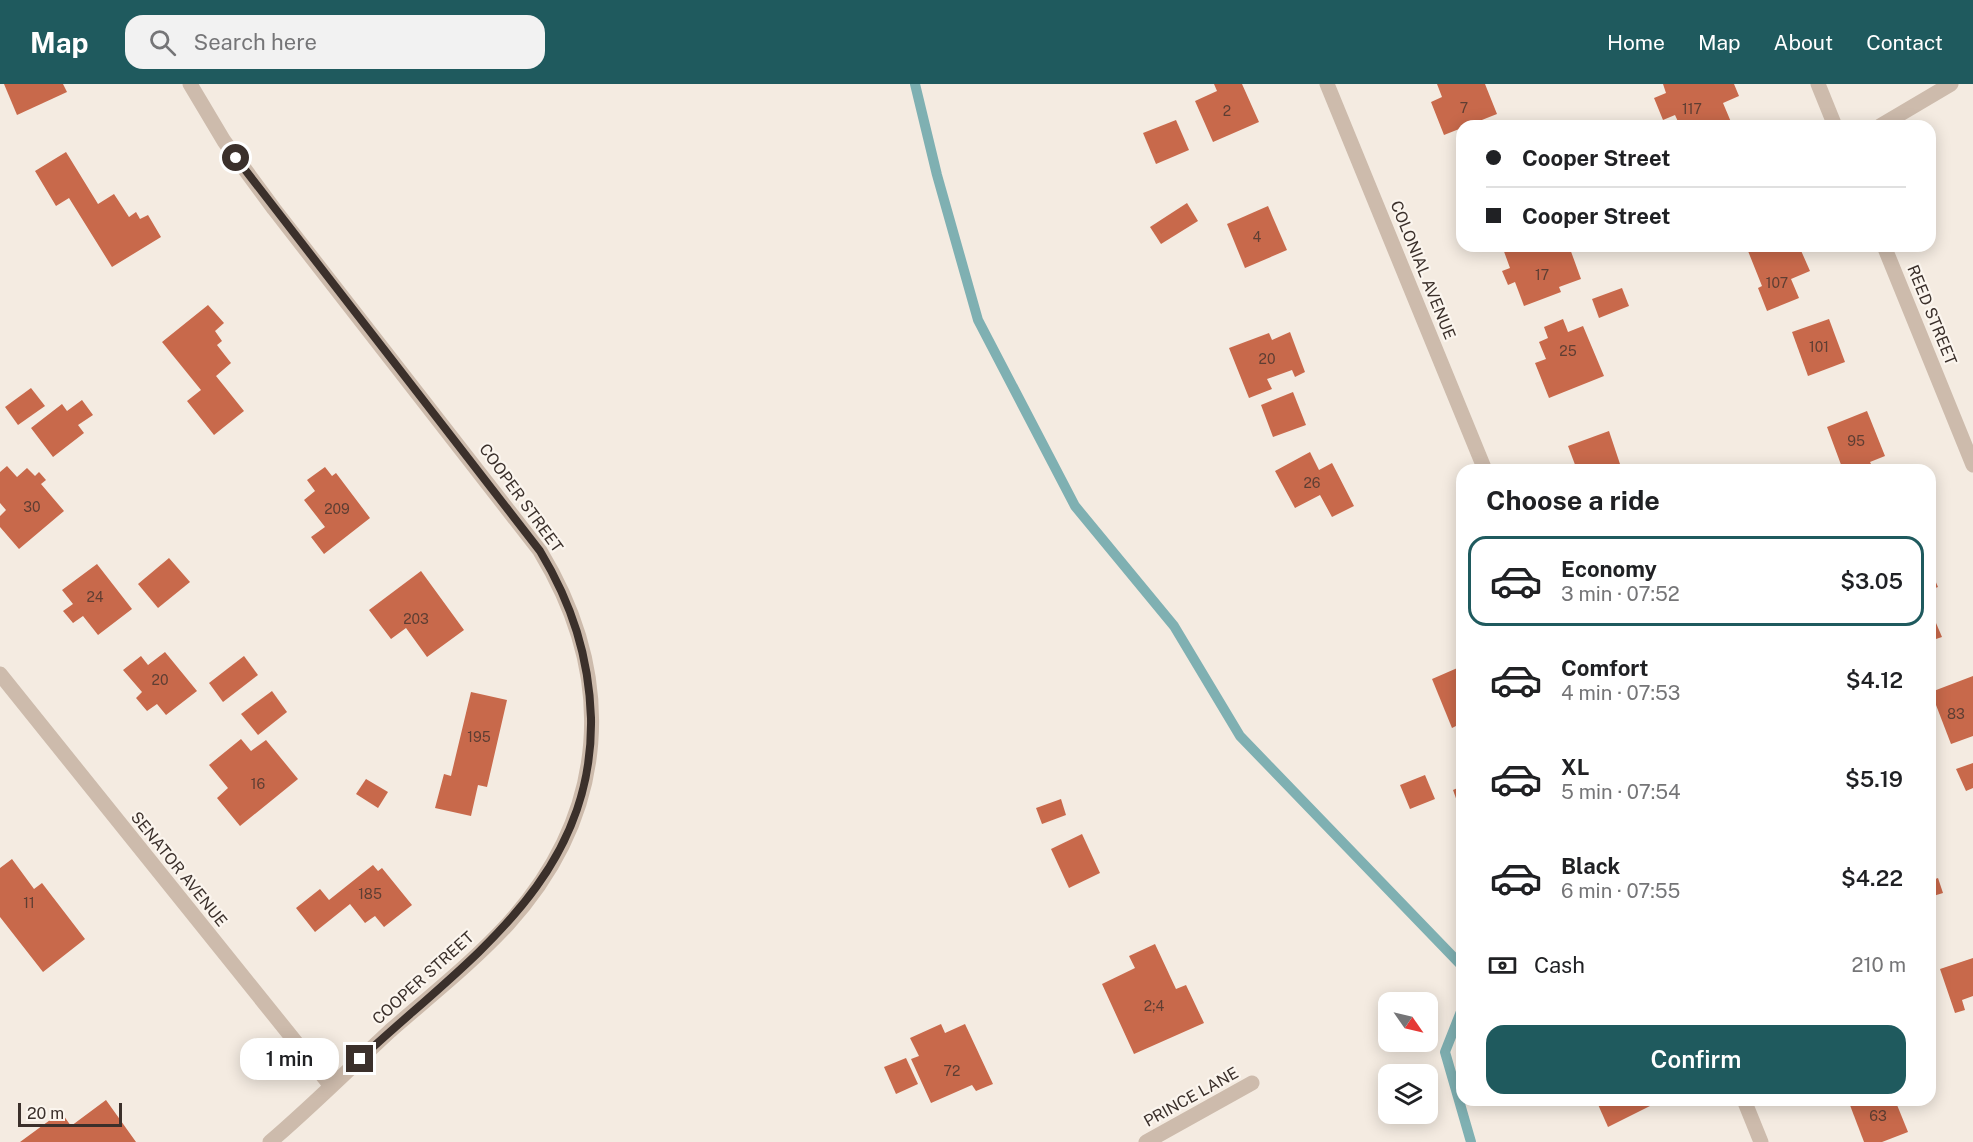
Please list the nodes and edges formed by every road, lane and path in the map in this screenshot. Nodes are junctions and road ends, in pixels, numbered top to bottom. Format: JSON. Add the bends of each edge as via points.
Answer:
{"nodes":[{"id":1,"x":190,"y":84,"type":"edge"},
{"id":2,"x":1327,"y":84,"type":"edge"},
{"id":3,"x":1818,"y":84,"type":"edge"},
{"id":4,"x":1951,"y":84,"type":"edge"},
{"id":5,"x":1833,"y":120,"type":"edge"},
{"id":6,"x":1890,"y":120,"type":"edge"},
{"id":7,"x":1886,"y":252,"type":"edge"},
{"id":8,"x":1483,"y":464,"type":"edge"},
{"id":9,"x":1973,"y":465,"type":"edge"},
{"id":10,"x":0,"y":674,"type":"edge"},
{"id":11,"x":1252,"y":1083,"type":"dead end"},
{"id":12,"x":331,"y":1086,"type":"junction"},
{"id":13,"x":1746,"y":1106,"type":"edge"},
{"id":14,"x":270,"y":1142,"type":"edge"},
{"id":15,"x":1146,"y":1142,"type":"edge"},
{"id":16,"x":1761,"y":1142,"type":"edge"}],
"edges":[{"from":1,"to":12,"type":"street","name":"COOPER STREET","via":[[224,141],[274,209],[540,551],[573,616],[587,667],[591,726],[584,789],[571,830],[548,870],[508,923],[470,962]]},
{"from":2,"to":8,"type":"street","name":"COLONIAL AVENUE"},
{"from":3,"to":5,"type":"street"},
{"from":4,"to":6,"type":"street"},
{"from":7,"to":9,"type":"street","name":"REED STREET"},
{"from":10,"to":12,"type":"street","name":"SENATOR AVENUE"},
{"from":11,"to":15,"type":"street","name":"PRINCE LANE"},
{"from":12,"to":14,"type":"street","name":"COOPER STREET"},
{"from":13,"to":16,"type":"street"}]}
